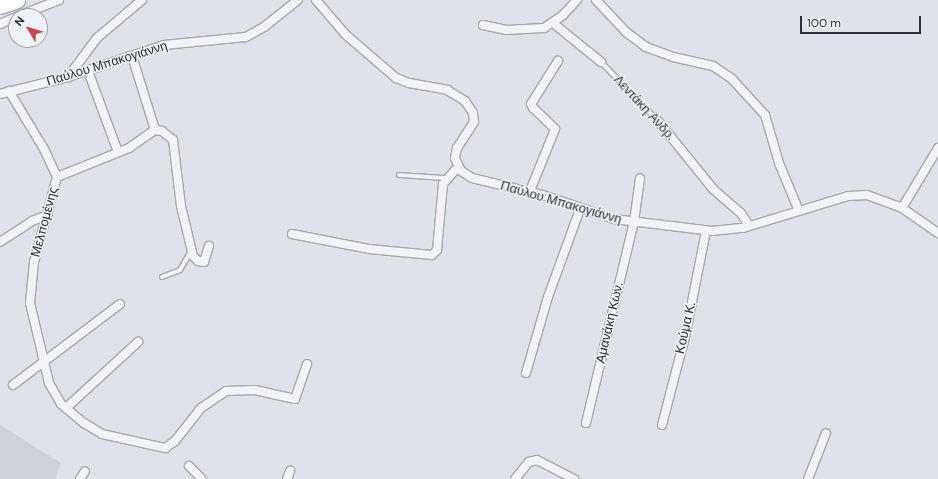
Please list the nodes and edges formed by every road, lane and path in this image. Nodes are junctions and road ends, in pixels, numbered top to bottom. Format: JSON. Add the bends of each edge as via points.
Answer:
{"nodes":[{"id":1,"x":17,"y":0,"type":"edge"},
{"id":2,"x":58,"y":0,"type":"edge"},
{"id":3,"x":142,"y":0,"type":"edge"},
{"id":4,"x":298,"y":0,"type":"edge"},
{"id":5,"x":316,"y":0,"type":"edge"},
{"id":6,"x":577,"y":0,"type":"edge"},
{"id":7,"x":596,"y":0,"type":"edge"},
{"id":8,"x":0,"y":6,"type":"edge"},
{"id":9,"x":38,"y":8,"type":"edge"},
{"id":10,"x":553,"y":23,"type":"junction"},
{"id":11,"x":483,"y":25,"type":"dead end"},
{"id":12,"x":132,"y":56,"type":"junction"},
{"id":13,"x":558,"y":61,"type":"dead end"},
{"id":14,"x":601,"y":62,"type":"joint"},
{"id":15,"x":88,"y":71,"type":"junction"},
{"id":16,"x":68,"y":77,"type":"junction"},
{"id":17,"x":9,"y":92,"type":"junction"},
{"id":18,"x":0,"y":94,"type":"edge"},
{"id":19,"x":658,"y":121,"type":"joint"},
{"id":20,"x":155,"y":130,"type":"junction"},
{"id":21,"x":938,"y":148,"type":"edge"},
{"id":22,"x":118,"y":152,"type":"junction"},
{"id":23,"x":458,"y":167,"type":"junction"},
{"id":24,"x":399,"y":175,"type":"dead end"},
{"id":25,"x":57,"y":177,"type":"junction"},
{"id":26,"x":446,"y":178,"type":"junction"},
{"id":27,"x":640,"y":178,"type":"dead end"},
{"id":28,"x":530,"y":191,"type":"junction"},
{"id":29,"x":902,"y":208,"type":"junction"},
{"id":30,"x":580,"y":209,"type":"junction"},
{"id":31,"x":799,"y":211,"type":"junction"},
{"id":32,"x":48,"y":215,"type":"junction"},
{"id":33,"x":634,"y":222,"type":"junction"},
{"id":34,"x":749,"y":226,"type":"junction"},
{"id":35,"x":706,"y":231,"type":"junction"},
{"id":36,"x":938,"y":233,"type":"edge"},
{"id":37,"x":292,"y":234,"type":"dead end"},
{"id":38,"x":0,"y":242,"type":"edge"},
{"id":39,"x":209,"y":246,"type":"dead end"},
{"id":40,"x":192,"y":250,"type":"junction"},
{"id":41,"x":162,"y":277,"type":"dead end"},
{"id":42,"x":120,"y":304,"type":"dead end"},
{"id":43,"x":138,"y":342,"type":"dead end"},
{"id":44,"x":44,"y":364,"type":"junction"},
{"id":45,"x":307,"y":364,"type":"dead end"},
{"id":46,"x":526,"y":373,"type":"dead end"},
{"id":47,"x":13,"y":385,"type":"dead end"},
{"id":48,"x":66,"y":408,"type":"junction"},
{"id":49,"x":586,"y":423,"type":"dead end"},
{"id":50,"x":662,"y":425,"type":"dead end"},
{"id":51,"x":826,"y":433,"type":"dead end"},
{"id":52,"x":189,"y":466,"type":"dead end"},
{"id":53,"x":85,"y":471,"type":"dead end"},
{"id":54,"x":80,"y":479,"type":"edge"},
{"id":55,"x":202,"y":479,"type":"edge"},
{"id":56,"x":515,"y":479,"type":"edge"},
{"id":57,"x":574,"y":479,"type":"edge"},
{"id":58,"x":808,"y":479,"type":"edge"}],
"edges":[{"from":1,"to":8,"type":"highway"},
{"from":2,"to":9,"type":"street"},
{"from":3,"to":16,"type":"street","via":[[97,38]]},
{"from":4,"to":12,"type":"street","name":"Παύλου Μπακογιάννη","via":[[264,27],[246,37],[216,42],[170,44]]},
{"from":5,"to":23,"type":"street","via":[[345,34],[396,78],[447,90],[465,101],[473,113],[474,122],[456,151]]},
{"from":6,"to":10,"type":"street"},
{"from":7,"to":31,"type":"street","via":[[626,32],[646,46],[673,57],[713,66],[732,79],[764,115],[779,163]]},
{"from":10,"to":11,"type":"street","via":[[544,28],[514,30]]},
{"from":10,"to":14,"type":"street","name":"Λεντάκη Ανδρ."},
{"from":12,"to":15,"type":"street","name":"Παύλου Μπακογιάννη"},
{"from":12,"to":20,"type":"street"},
{"from":13,"to":28,"type":"street","via":[[531,104],[553,125],[554,131]]},
{"from":14,"to":19,"type":"lane","name":"Λεντάκη Ανδρ."},
{"from":15,"to":16,"type":"street","name":"Παύλου Μπακογιάννη"},
{"from":15,"to":22,"type":"street"},
{"from":16,"to":17,"type":"street","name":"Παύλου Μπακογιάννη"},
{"from":17,"to":18,"type":"street","name":"Παύλου Μπακογιάννη"},
{"from":17,"to":25,"type":"street","name":"Μελπομένης","via":[[44,149]]},
{"from":19,"to":34,"type":"street","name":"Λεντάκη Ανδρ.","via":[[713,189],[739,211]]},
{"from":20,"to":22,"type":"street","via":[[139,143]]},
{"from":20,"to":40,"type":"street","via":[[162,131],[172,140]]},
{"from":21,"to":29,"type":"street"},
{"from":22,"to":25,"type":"street"},
{"from":23,"to":26,"type":"street"},
{"from":23,"to":28,"type":"street","name":"Παύλου Μπακογιάννη","via":[[472,178]]},
{"from":24,"to":26,"type":"lane"},
{"from":25,"to":32,"type":"street","name":"Μελπομένης"},
{"from":26,"to":37,"type":"street","via":[[441,196],[437,250],[432,255],[369,249]]},
{"from":27,"to":33,"type":"street","name":"Αμανάκη Κων."},
{"from":28,"to":30,"type":"street","name":"Παύλου Μπακογιάννη"},
{"from":29,"to":31,"type":"street","name":"Παύλου Μπακογιάννη","via":[[877,197],[860,194]]},
{"from":29,"to":36,"type":"street","name":"Παύλου Μπακογιάννη"},
{"from":30,"to":33,"type":"street","name":"Παύλου Μπακογιάννη"},
{"from":30,"to":46,"type":"street","via":[[548,297]]},
{"from":31,"to":34,"type":"street","name":"Παύλου Μπακογιάννη"},
{"from":32,"to":38,"type":"street","via":[[26,224]]},
{"from":32,"to":44,"type":"street","name":"Μελπομένης","via":[[34,262],[30,295],[32,319]]},
{"from":33,"to":35,"type":"street","name":"Παύλου Μπακογιάννη"},
{"from":33,"to":49,"type":"street","name":"Αμανάκη Κων."},
{"from":34,"to":35,"type":"street","name":"Παύλου Μπακογιάννη"},
{"from":35,"to":50,"type":"street","name":"Κούμα Κ.","via":[[685,337]]},
{"from":39,"to":40,"type":"street","via":[[207,260],[202,262],[195,259]]},
{"from":40,"to":41,"type":"lane","via":[[180,270]]},
{"from":42,"to":44,"type":"street"},
{"from":43,"to":48,"type":"street"},
{"from":44,"to":47,"type":"street"},
{"from":44,"to":48,"type":"street","name":"Μελπομένης","via":[[54,395]]},
{"from":45,"to":48,"type":"street","name":"Μελπομένης","via":[[295,399],[255,390],[226,391],[201,408],[175,441],[165,448],[102,434]]},
{"from":51,"to":58,"type":"street"},
{"from":52,"to":55,"type":"street"},
{"from":53,"to":54,"type":"street"},
{"from":56,"to":57,"type":"street","via":[[528,462],[537,460]]}]}
